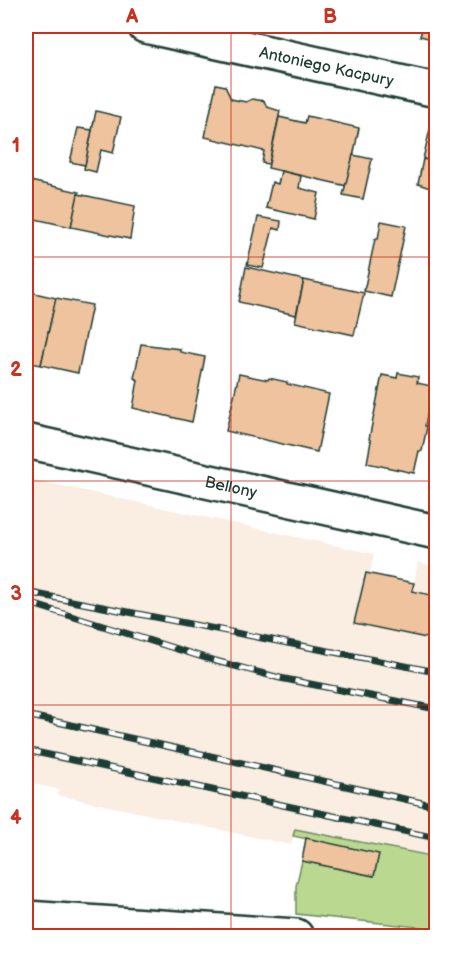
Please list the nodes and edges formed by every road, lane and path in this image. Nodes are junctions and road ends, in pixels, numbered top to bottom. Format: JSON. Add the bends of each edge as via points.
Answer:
{"nodes":[{"id":1,"x":145,"y":26,"type":"edge"},
{"id":2,"x":436,"y":90,"type":"edge"},
{"id":3,"x":26,"y":441,"type":"edge"},
{"id":4,"x":436,"y":532,"type":"edge"},
{"id":5,"x":26,"y":918,"type":"edge"},
{"id":6,"x":296,"y":936,"type":"edge"}],
"edges":[{"from":1,"to":2,"type":"street","name":"Antoniego Kacpury"},
{"from":3,"to":4,"type":"street","name":"Bellony"},
{"from":5,"to":6,"type":"street"}]}
